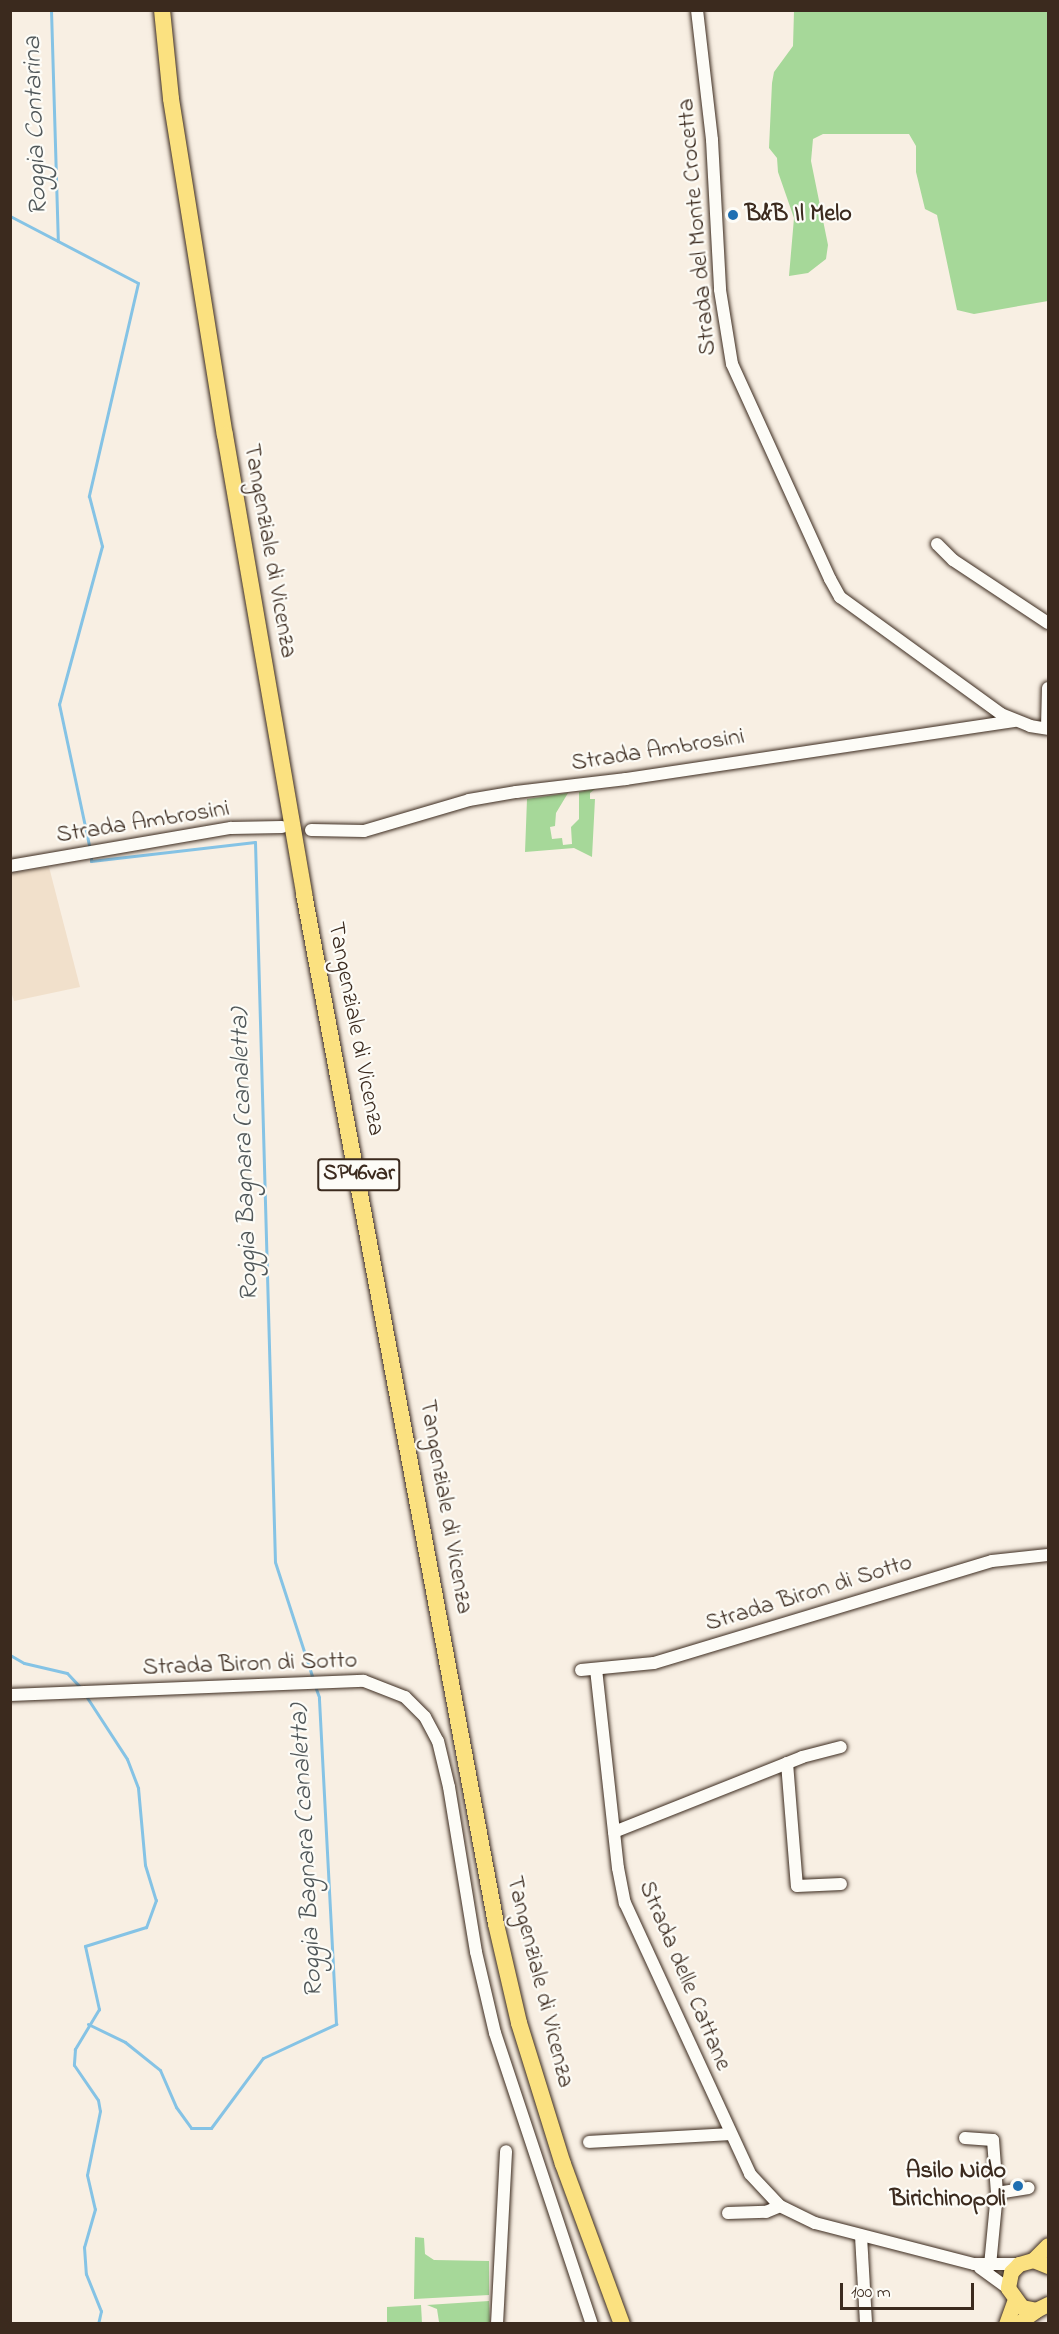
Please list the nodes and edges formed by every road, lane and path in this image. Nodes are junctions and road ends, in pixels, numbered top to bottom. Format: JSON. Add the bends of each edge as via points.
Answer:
{"nodes":[{"id":1,"x":162,"y":10,"type":"edge"},
{"id":2,"x":697,"y":10,"type":"edge"},
{"id":3,"x":937,"y":544,"type":"dead end"},
{"id":4,"x":1048,"y":623,"type":"edge"},
{"id":5,"x":1048,"y":688,"type":"edge"},
{"id":6,"x":1015,"y":721,"type":"junction"},
{"id":7,"x":1048,"y":728,"type":"edge"},
{"id":8,"x":282,"y":828,"type":"dead end"},
{"id":9,"x":311,"y":830,"type":"dead end"},
{"id":10,"x":10,"y":866,"type":"edge"},
{"id":11,"x":1048,"y":1555,"type":"edge"},
{"id":12,"x":596,"y":1669,"type":"junction"},
{"id":13,"x":581,"y":1670,"type":"dead end"},
{"id":14,"x":10,"y":1695,"type":"edge"},
{"id":15,"x":841,"y":1747,"type":"dead end"},
{"id":16,"x":787,"y":1763,"type":"junction"},
{"id":17,"x":614,"y":1832,"type":"junction"},
{"id":18,"x":841,"y":1884,"type":"dead end"},
{"id":19,"x":730,"y":2134,"type":"junction"},
{"id":20,"x":965,"y":2138,"type":"dead end"},
{"id":21,"x":589,"y":2142,"type":"dead end"},
{"id":22,"x":506,"y":2151,"type":"dead end"},
{"id":23,"x":1029,"y":2188,"type":"dead end"},
{"id":24,"x":998,"y":2193,"type":"junction"},
{"id":25,"x":780,"y":2206,"type":"junction"},
{"id":26,"x":728,"y":2213,"type":"dead end"},
{"id":27,"x":861,"y":2236,"type":"junction"},
{"id":28,"x":1048,"y":2245,"type":"edge"},
{"id":29,"x":1026,"y":2262,"type":"junction"},
{"id":30,"x":974,"y":2265,"type":"junction"},
{"id":31,"x":990,"y":2266,"type":"junction"},
{"id":32,"x":1048,"y":2266,"type":"edge"},
{"id":33,"x":1011,"y":2295,"type":"junction"},
{"id":34,"x":1042,"y":2307,"type":"edge"},
{"id":35,"x":497,"y":2324,"type":"edge"},
{"id":36,"x":592,"y":2324,"type":"edge"},
{"id":37,"x":622,"y":2324,"type":"edge"},
{"id":38,"x":866,"y":2324,"type":"edge"},
{"id":39,"x":1006,"y":2324,"type":"edge"},
{"id":40,"x":1017,"y":2324,"type":"edge"}],
"edges":[{"from":1,"to":37,"type":"highway","name":"Tangenziale di Vicenza","number":"SP46var","via":[[171,99],[304,894],[496,1924],[519,2023],[562,2164]]},
{"from":2,"to":6,"type":"street","name":"Strada del Monte Crocetta","via":[[712,140],[720,290],[732,364],[840,597]]},
{"from":3,"to":4,"type":"street","via":[[953,560]]},
{"from":5,"to":7,"type":"street"},
{"from":6,"to":7,"type":"street"},
{"from":6,"to":9,"type":"street","name":"Strada Ambrosini","via":[[516,792],[469,800],[364,831]]},
{"from":8,"to":10,"type":"street","name":"Strada Ambrosini","via":[[231,828]]},
{"from":11,"to":12,"type":"street","name":"Strada Biron di Sotto","via":[[993,1561],[654,1663]]},
{"from":12,"to":13,"type":"street","name":"Strada Biron di Sotto"},
{"from":12,"to":17,"type":"street","name":"Strada delle Cattane"},
{"from":14,"to":36,"type":"street","name":"Strada Biron di Sotto","via":[[364,1681],[405,1697],[425,1717],[438,1741],[449,1786],[476,1952],[495,2033]]},
{"from":15,"to":16,"type":"street"},
{"from":16,"to":17,"type":"street"},
{"from":16,"to":18,"type":"street","via":[[797,1886]]},
{"from":17,"to":19,"type":"street","name":"Strada delle Cattane","via":[[625,1903]]},
{"from":19,"to":21,"type":"street"},
{"from":19,"to":25,"type":"street","name":"Strada delle Cattane","via":[[750,2174]]},
{"from":20,"to":24,"type":"street","via":[[993,2140]]},
{"from":22,"to":35,"type":"street"},
{"from":23,"to":24,"type":"street"},
{"from":24,"to":31,"type":"street"},
{"from":25,"to":26,"type":"street","via":[[766,2211]]},
{"from":25,"to":27,"type":"street","name":"Strada delle Cattane","via":[[814,2223]]},
{"from":27,"to":30,"type":"street","name":"Strada delle Cattane"},
{"from":27,"to":38,"type":"street"},
{"from":28,"to":29,"type":"main road"},
{"from":29,"to":31,"type":"street","name":"Strada delle Cattane"},
{"from":29,"to":32,"type":"main road"},
{"from":29,"to":33,"type":"main road","via":[[1011,2272]]},
{"from":30,"to":31,"type":"street","name":"Strada delle Cattane"},
{"from":30,"to":33,"type":"street","name":"Strada delle Cattane"},
{"from":33,"to":34,"type":"main road"},
{"from":33,"to":39,"type":"main road"},
{"from":34,"to":40,"type":"main road"}]}
